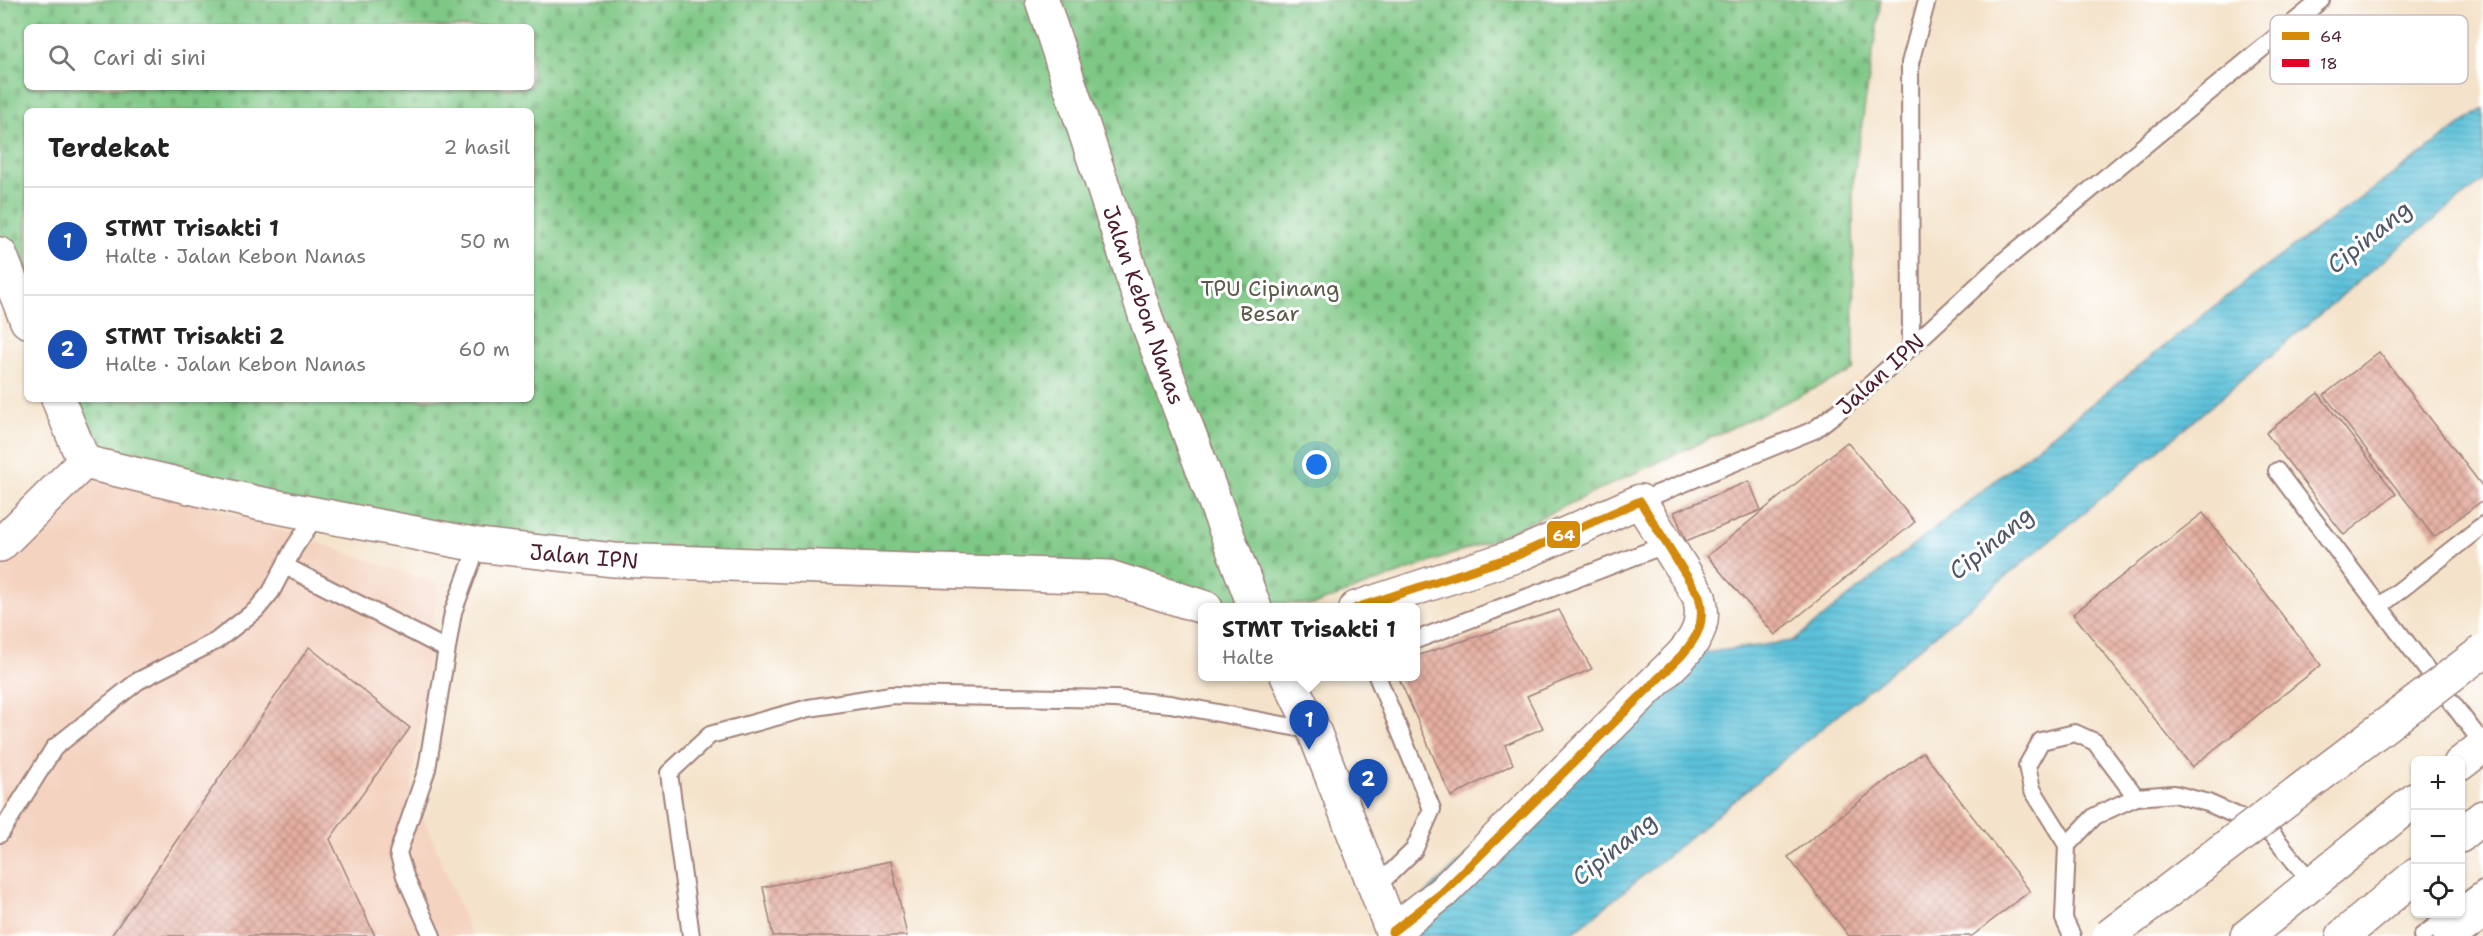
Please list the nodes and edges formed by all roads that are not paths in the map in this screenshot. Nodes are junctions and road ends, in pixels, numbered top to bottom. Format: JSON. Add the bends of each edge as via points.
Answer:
{"nodes":[{"id":1,"x":1042,"y":0,"type":"edge"},
{"id":2,"x":1927,"y":0,"type":"edge"},
{"id":3,"x":2321,"y":0,"type":"edge"},
{"id":4,"x":2303,"y":15,"type":"edge"},
{"id":5,"x":2270,"y":42,"type":"edge"},
{"id":6,"x":0,"y":254,"type":"edge"},
{"id":7,"x":24,"y":314,"type":"edge"},
{"id":8,"x":1911,"y":347,"type":"junction"},
{"id":9,"x":59,"y":402,"type":"edge"},
{"id":10,"x":84,"y":462,"type":"junction"},
{"id":11,"x":2277,"y":471,"type":"dead end"},
{"id":12,"x":1641,"y":501,"type":"junction"},
{"id":13,"x":317,"y":514,"type":"junction"},
{"id":14,"x":2483,"y":525,"type":"edge"},
{"id":15,"x":1667,"y":544,"type":"junction"},
{"id":16,"x":0,"y":545,"type":"edge"},
{"id":17,"x":478,"y":545,"type":"junction"},
{"id":18,"x":285,"y":566,"type":"junction"},
{"id":19,"x":1253,"y":603,"type":"edge"},
{"id":20,"x":1371,"y":603,"type":"edge"},
{"id":21,"x":1198,"y":605,"type":"edge"},
{"id":22,"x":2380,"y":606,"type":"junction"},
{"id":23,"x":1420,"y":638,"type":"edge"},
{"id":24,"x":446,"y":649,"type":"junction"},
{"id":25,"x":2483,"y":651,"type":"edge"},
{"id":26,"x":1289,"y":681,"type":"edge"},
{"id":27,"x":1379,"y":681,"type":"edge"},
{"id":28,"x":1314,"y":731,"type":"junction"},
{"id":29,"x":2483,"y":745,"type":"edge"},
{"id":30,"x":2465,"y":760,"type":"edge"},
{"id":31,"x":2136,"y":797,"type":"junction"},
{"id":32,"x":2411,"y":802,"type":"edge"},
{"id":33,"x":2483,"y":817,"type":"edge"},
{"id":34,"x":2465,"y":832,"type":"edge"},
{"id":35,"x":0,"y":834,"type":"edge"},
{"id":36,"x":2067,"y":844,"type":"junction"},
{"id":37,"x":2483,"y":844,"type":"edge"},
{"id":38,"x":2465,"y":857,"type":"edge"},
{"id":39,"x":2411,"y":877,"type":"edge"},
{"id":40,"x":2311,"y":882,"type":"junction"},
{"id":41,"x":1376,"y":887,"type":"junction"},
{"id":42,"x":2483,"y":889,"type":"edge"},
{"id":43,"x":2411,"y":898,"type":"edge"},
{"id":44,"x":2465,"y":902,"type":"edge"},
{"id":45,"x":2483,"y":912,"type":"edge"},
{"id":46,"x":2446,"y":918,"type":"edge"},
{"id":47,"x":1393,"y":934,"type":"edge"},
{"id":48,"x":432,"y":936,"type":"edge"},
{"id":49,"x":691,"y":936,"type":"edge"},
{"id":50,"x":2072,"y":936,"type":"edge"},
{"id":51,"x":2109,"y":936,"type":"edge"},
{"id":52,"x":2247,"y":936,"type":"edge"},
{"id":53,"x":2343,"y":936,"type":"edge"},
{"id":54,"x":2358,"y":936,"type":"edge"},
{"id":55,"x":2422,"y":936,"type":"edge"},
{"id":56,"x":2451,"y":936,"type":"edge"}],
"edges":[{"from":1,"to":19,"type":"main road","name":"Jalan Kebon Nanas","via":[[1149,327]]},
{"from":2,"to":8,"type":"lane","via":[[1910,63]]},
{"from":3,"to":4,"type":"lane","name":"Jalan IPN"},
{"from":5,"to":8,"type":"lane","name":"Jalan IPN","via":[[2004,261]]},
{"from":6,"to":7,"type":"main road"},
{"from":8,"to":12,"type":"lane","name":"Jalan IPN","via":[[1815,430]]},
{"from":9,"to":10,"type":"main road"},
{"from":10,"to":13,"type":"main road","name":"Jalan IPN"},
{"from":10,"to":16,"type":"main road"},
{"from":11,"to":22,"type":"lane"},
{"from":12,"to":15,"type":"main road"},
{"from":12,"to":20,"type":"main road","name":"Jalan IPN","via":[[1518,555]]},
{"from":13,"to":17,"type":"main road","name":"Jalan IPN"},
{"from":13,"to":18,"type":"lane"},
{"from":14,"to":22,"type":"lane"},
{"from":15,"to":23,"type":"lane"},
{"from":15,"to":47,"type":"main road","via":[[1699,596],[1703,610],[1694,641],[1443,891]]},
{"from":17,"to":21,"type":"main road","name":"Jalan IPN","via":[[614,560],[1109,577]]},
{"from":17,"to":24,"type":"lane","via":[[453,612]]},
{"from":18,"to":24,"type":"lane"},
{"from":18,"to":35,"type":"lane","via":[[256,610],[216,641],[138,681],[54,748]]},
{"from":22,"to":29,"type":"lane"},
{"from":24,"to":48,"type":"lane","via":[[427,769],[398,853]]},
{"from":25,"to":51,"type":"main road","bridge":true},
{"from":26,"to":28,"type":"main road"},
{"from":27,"to":41,"type":"lane","via":[[1431,808],[1414,850]]},
{"from":28,"to":41,"type":"main road"},
{"from":28,"to":49,"type":"lane","via":[[1170,704],[1114,699],[891,695],[809,708],[710,735],[669,773]]},
{"from":29,"to":30,"type":"main road"},
{"from":31,"to":36,"type":"lane","via":[[2095,816]]},
{"from":31,"to":36,"type":"lane","via":[[2096,742],[2075,734],[2041,741],[2027,766],[2032,789]]},
{"from":31,"to":40,"type":"lane","via":[[2174,794],[2208,803],[2269,830]]},
{"from":32,"to":40,"type":"main road"},
{"from":33,"to":34,"type":"main road"},
{"from":36,"to":50,"type":"lane","via":[[2064,919]]},
{"from":37,"to":38,"type":"main road"},
{"from":39,"to":53,"type":"main road"},
{"from":40,"to":52,"type":"main road"},
{"from":41,"to":47,"type":"main road"},
{"from":42,"to":44,"type":"lane"},
{"from":43,"to":54,"type":"main road"},
{"from":45,"to":56,"type":"main road"},
{"from":46,"to":55,"type":"lane"}]}
